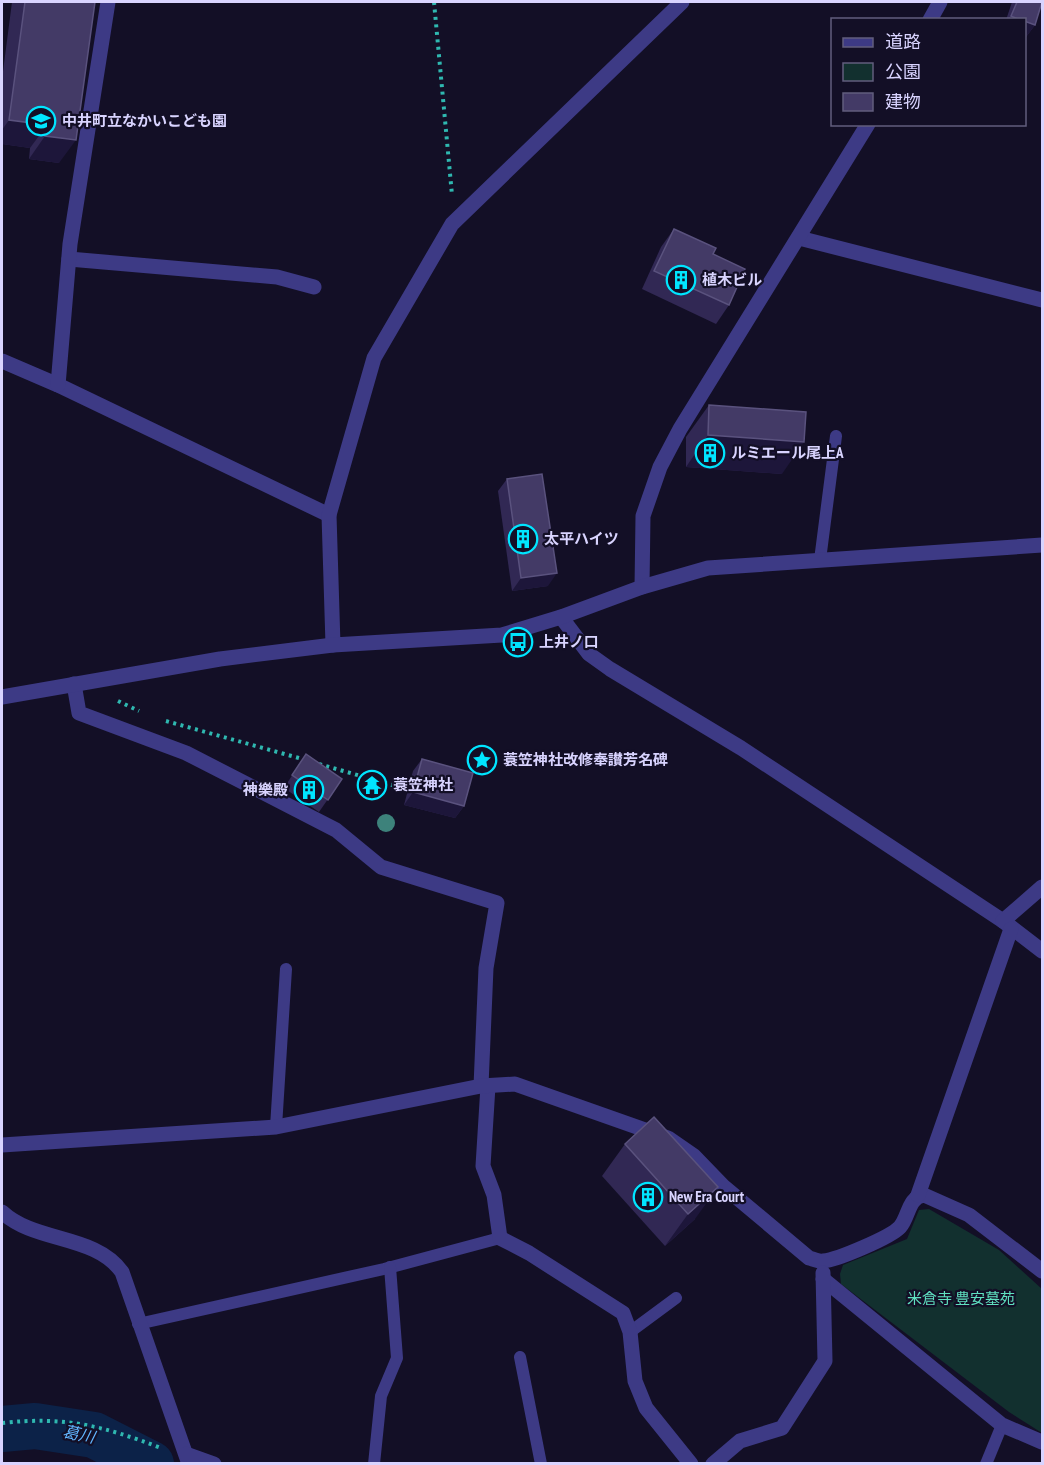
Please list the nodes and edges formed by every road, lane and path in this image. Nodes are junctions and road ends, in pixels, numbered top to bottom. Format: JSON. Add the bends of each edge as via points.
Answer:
{"nodes":[{"id":1,"x":108,"y":2,"type":"edge"},
{"id":2,"x":435,"y":2,"type":"edge"},
{"id":3,"x":682,"y":2,"type":"edge"},
{"id":4,"x":940,"y":2,"type":"edge"},
{"id":5,"x":931,"y":18,"type":"edge"},
{"id":6,"x":867,"y":126,"type":"edge"},
{"id":7,"x":452,"y":182,"type":"dead end"},
{"id":8,"x":799,"y":238,"type":"junction"},
{"id":9,"x":69,"y":260,"type":"junction"},
{"id":10,"x":314,"y":287,"type":"dead end"},
{"id":11,"x":1042,"y":300,"type":"edge"},
{"id":12,"x":2,"y":361,"type":"edge"},
{"id":13,"x":58,"y":385,"type":"junction"},
{"id":14,"x":836,"y":436,"type":"dead end"},
{"id":15,"x":329,"y":515,"type":"junction"},
{"id":16,"x":1042,"y":545,"type":"edge"},
{"id":17,"x":820,"y":560,"type":"junction"},
{"id":18,"x":642,"y":587,"type":"junction"},
{"id":19,"x":561,"y":617,"type":"junction"},
{"id":20,"x":333,"y":645,"type":"junction"},
{"id":21,"x":74,"y":684,"type":"junction"},
{"id":22,"x":2,"y":697,"type":"edge"},
{"id":23,"x":118,"y":701,"type":"dead end"},
{"id":24,"x":145,"y":714,"type":"dead end"},
{"id":25,"x":164,"y":721,"type":"dead end"},
{"id":26,"x":406,"y":789,"type":"dead end"},
{"id":27,"x":1042,"y":887,"type":"edge"},
{"id":28,"x":1007,"y":925,"type":"junction"},
{"id":29,"x":1042,"y":951,"type":"edge"},
{"id":30,"x":286,"y":969,"type":"dead end"},
{"id":31,"x":485,"y":1086,"type":"junction"},
{"id":32,"x":276,"y":1127,"type":"junction"},
{"id":33,"x":2,"y":1145,"type":"edge"},
{"id":34,"x":918,"y":1196,"type":"junction"},
{"id":35,"x":2,"y":1212,"type":"edge"},
{"id":36,"x":500,"y":1238,"type":"junction"},
{"id":37,"x":822,"y":1262,"type":"junction"},
{"id":38,"x":390,"y":1267,"type":"junction"},
{"id":39,"x":1042,"y":1271,"type":"edge"},
{"id":40,"x":823,"y":1279,"type":"junction"},
{"id":41,"x":676,"y":1298,"type":"dead end"},
{"id":42,"x":138,"y":1324,"type":"junction"},
{"id":43,"x":630,"y":1332,"type":"junction"},
{"id":44,"x":520,"y":1357,"type":"dead end"},
{"id":45,"x":2,"y":1423,"type":"edge"},
{"id":46,"x":1002,"y":1425,"type":"junction"},
{"id":47,"x":1042,"y":1442,"type":"edge"},
{"id":48,"x":188,"y":1459,"type":"edge"},
{"id":49,"x":214,"y":1464,"type":"edge"},
{"id":50,"x":374,"y":1464,"type":"edge"},
{"id":51,"x":541,"y":1464,"type":"edge"},
{"id":52,"x":691,"y":1464,"type":"edge"},
{"id":53,"x":713,"y":1464,"type":"edge"},
{"id":54,"x":986,"y":1464,"type":"edge"}],
"edges":[{"from":1,"to":9,"type":"street"},
{"from":2,"to":7,"type":"path"},
{"from":3,"to":15,"type":"street","via":[[452,224],[374,358]]},
{"from":4,"to":5,"type":"street"},
{"from":6,"to":8,"type":"street"},
{"from":8,"to":11,"type":"street"},
{"from":8,"to":18,"type":"street","via":[[660,467],[643,516]]},
{"from":9,"to":10,"type":"street","via":[[277,277]]},
{"from":9,"to":13,"type":"street"},
{"from":12,"to":13,"type":"street"},
{"from":13,"to":15,"type":"street"},
{"from":14,"to":17,"type":"lane"},
{"from":15,"to":20,"type":"street"},
{"from":16,"to":17,"type":"street"},
{"from":17,"to":18,"type":"street","via":[[708,568]]},
{"from":18,"to":19,"type":"street"},
{"from":19,"to":20,"type":"street","via":[[502,635]]},
{"from":19,"to":28,"type":"street","via":[[589,654],[603,664],[741,748]]},
{"from":20,"to":21,"type":"street"},
{"from":21,"to":22,"type":"street"},
{"from":21,"to":31,"type":"street","via":[[80,713],[186,753],[336,830],[381,867],[497,903],[486,968]]},
{"from":23,"to":24,"type":"path"},
{"from":25,"to":26,"type":"path"},
{"from":27,"to":28,"type":"street"},
{"from":28,"to":29,"type":"street"},
{"from":28,"to":34,"type":"street"},
{"from":30,"to":32,"type":"lane"},
{"from":31,"to":32,"type":"street"},
{"from":31,"to":36,"type":"street","via":[[483,1166],[494,1195]]},
{"from":31,"to":37,"type":"street","via":[[515,1084],[668,1138],[694,1156],[798,1251]]},
{"from":32,"to":33,"type":"street"},
{"from":34,"to":37,"type":"street","via":[[903,1223],[892,1233]]},
{"from":34,"to":39,"type":"street","via":[[930,1196],[969,1215]]},
{"from":35,"to":42,"type":"street","via":[[13,1222],[106,1255],[122,1272]]},
{"from":36,"to":38,"type":"lane"},
{"from":36,"to":43,"type":"street","via":[[623,1313]]},
{"from":37,"to":40,"type":"street"},
{"from":38,"to":42,"type":"lane"},
{"from":38,"to":50,"type":"lane","via":[[397,1358],[381,1396]]},
{"from":40,"to":46,"type":"street"},
{"from":40,"to":53,"type":"street","via":[[825,1361],[782,1428],[740,1441]]},
{"from":41,"to":43,"type":"lane"},
{"from":42,"to":48,"type":"street"},
{"from":43,"to":52,"type":"street","via":[[635,1381],[646,1408]]},
{"from":44,"to":51,"type":"lane"},
{"from":45,"to":48,"type":"path","via":[[39,1419],[110,1429]]},
{"from":46,"to":47,"type":"street"},
{"from":46,"to":54,"type":"lane"},
{"from":48,"to":49,"type":"street"}]}
